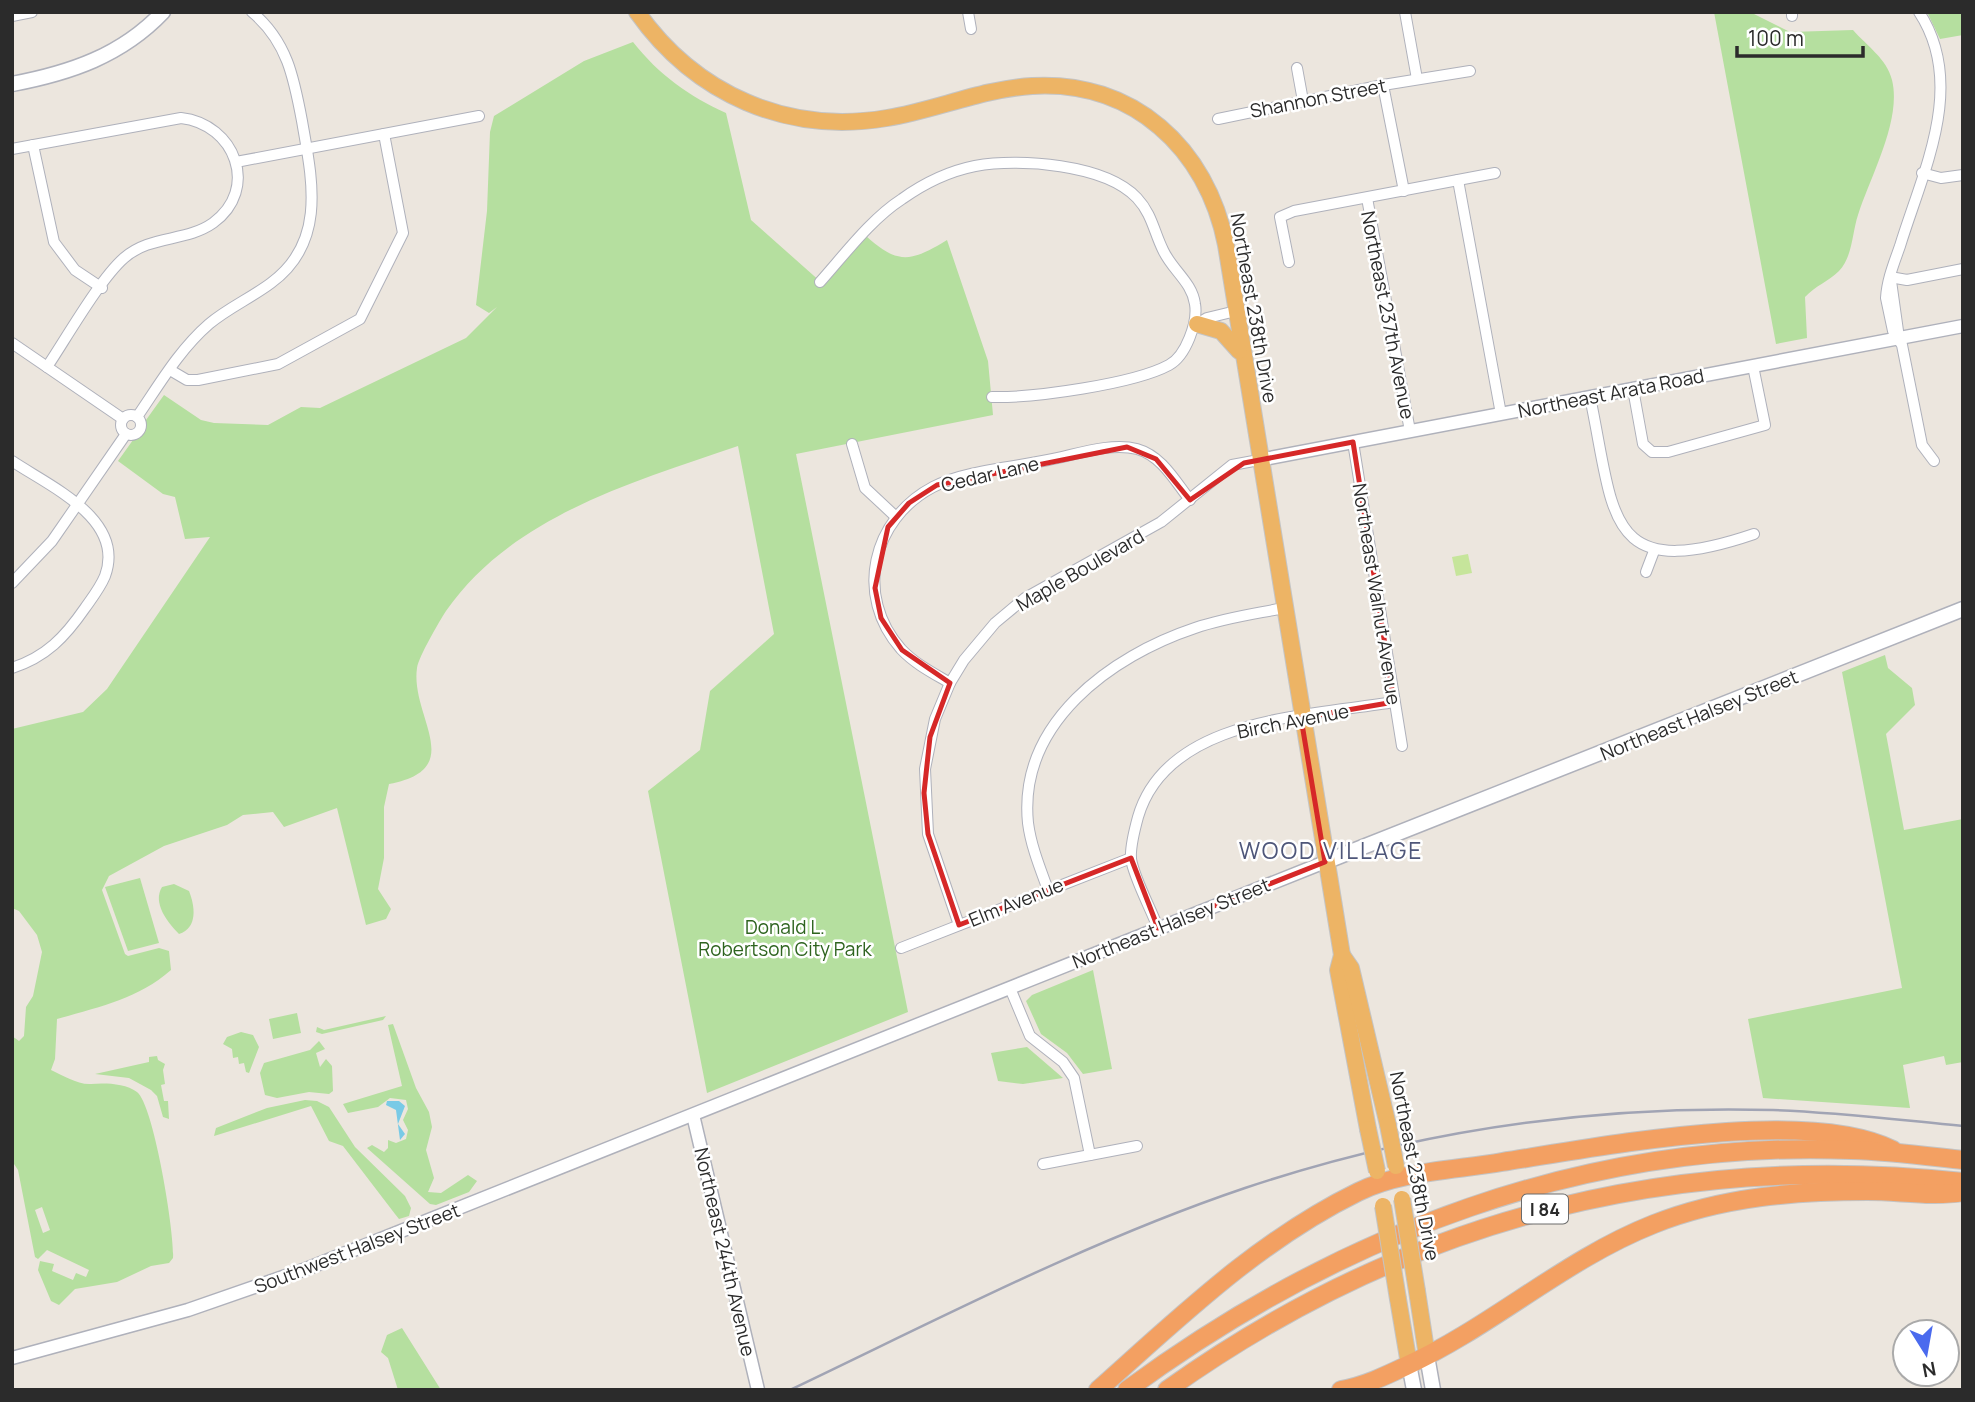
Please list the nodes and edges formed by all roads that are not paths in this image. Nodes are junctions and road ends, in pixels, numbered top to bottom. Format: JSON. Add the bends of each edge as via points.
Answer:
{"nodes":[{"id":1,"x":32,"y":12,"type":"edge"},
{"id":2,"x":163,"y":12,"type":"edge"},
{"id":3,"x":252,"y":12,"type":"edge"},
{"id":4,"x":638,"y":12,"type":"edge"},
{"id":5,"x":968,"y":12,"type":"edge"},
{"id":6,"x":1405,"y":12,"type":"edge"},
{"id":7,"x":1919,"y":12,"type":"edge"},
{"id":8,"x":12,"y":16,"type":"edge"},
{"id":9,"x":971,"y":29,"type":"dead end"},
{"id":10,"x":1297,"y":68,"type":"dead end"},
{"id":11,"x":1470,"y":71,"type":"dead end"},
{"id":12,"x":1417,"y":79,"type":"junction"},
{"id":13,"x":12,"y":84,"type":"edge"},
{"id":14,"x":1383,"y":85,"type":"junction"},
{"id":15,"x":1303,"y":101,"type":"junction"},
{"id":16,"x":479,"y":116,"type":"dead end"},
{"id":17,"x":1219,"y":119,"type":"dead end"},
{"id":18,"x":384,"y":134,"type":"junction"},
{"id":19,"x":33,"y":145,"type":"junction"},
{"id":20,"x":12,"y":149,"type":"edge"},
{"id":21,"x":307,"y":149,"type":"junction"},
{"id":22,"x":236,"y":162,"type":"junction"},
{"id":23,"x":1495,"y":173,"type":"dead end"},
{"id":24,"x":1922,"y":173,"type":"junction"},
{"id":25,"x":1963,"y":175,"type":"edge"},
{"id":26,"x":1458,"y":180,"type":"junction"},
{"id":27,"x":1404,"y":191,"type":"junction"},
{"id":28,"x":1367,"y":198,"type":"junction"},
{"id":29,"x":1289,"y":262,"type":"dead end"},
{"id":30,"x":1963,"y":269,"type":"edge"},
{"id":31,"x":1890,"y":277,"type":"junction"},
{"id":32,"x":820,"y":282,"type":"dead end"},
{"id":33,"x":102,"y":288,"type":"junction"},
{"id":34,"x":1236,"y":311,"type":"junction"},
{"id":35,"x":1196,"y":325,"type":"junction"},
{"id":36,"x":1963,"y":326,"type":"edge"},
{"id":37,"x":1899,"y":338,"type":"junction"},
{"id":38,"x":12,"y":343,"type":"edge"},
{"id":39,"x":1243,"y":360,"type":"junction"},
{"id":40,"x":1754,"y":366,"type":"junction"},
{"id":41,"x":47,"y":367,"type":"junction"},
{"id":42,"x":170,"y":370,"type":"junction"},
{"id":43,"x":1633,"y":389,"type":"junction"},
{"id":44,"x":992,"y":397,"type":"dead end"},
{"id":45,"x":1590,"y":397,"type":"junction"},
{"id":46,"x":1501,"y":414,"type":"junction"},
{"id":47,"x":136,"y":417,"type":"junction"},
{"id":48,"x":123,"y":419,"type":"junction"},
{"id":49,"x":1410,"y":432,"type":"junction"},
{"id":50,"x":126,"y":434,"type":"junction"},
{"id":51,"x":1353,"y":442,"type":"junction"},
{"id":52,"x":852,"y":444,"type":"dead end"},
{"id":53,"x":12,"y":461,"type":"edge"},
{"id":54,"x":1934,"y":461,"type":"dead end"},
{"id":55,"x":1252,"y":462,"type":"junction"},
{"id":56,"x":1190,"y":500,"type":"junction"},
{"id":57,"x":77,"y":505,"type":"junction"},
{"id":58,"x":895,"y":516,"type":"junction"},
{"id":59,"x":1754,"y":534,"type":"dead end"},
{"id":60,"x":1654,"y":551,"type":"junction"},
{"id":61,"x":1646,"y":572,"type":"dead end"},
{"id":62,"x":12,"y":583,"type":"edge"},
{"id":63,"x":1284,"y":608,"type":"junction"},
{"id":64,"x":1963,"y":609,"type":"edge"},
{"id":65,"x":12,"y":668,"type":"edge"},
{"id":66,"x":950,"y":683,"type":"junction"},
{"id":67,"x":1394,"y":702,"type":"junction"},
{"id":68,"x":1301,"y":718,"type":"junction"},
{"id":69,"x":1402,"y":746,"type":"dead end"},
{"id":70,"x":1131,"y":858,"type":"junction"},
{"id":71,"x":1325,"y":862,"type":"junction"},
{"id":72,"x":1048,"y":890,"type":"junction"},
{"id":73,"x":959,"y":925,"type":"junction"},
{"id":74,"x":1158,"y":928,"type":"junction"},
{"id":75,"x":901,"y":948,"type":"dead end"},
{"id":76,"x":1342,"y":955,"type":"junction"},
{"id":77,"x":1010,"y":988,"type":"junction"},
{"id":78,"x":693,"y":1115,"type":"junction"},
{"id":79,"x":1137,"y":1146,"type":"dead end"},
{"id":80,"x":1903,"y":1154,"type":"junction"},
{"id":81,"x":1090,"y":1155,"type":"junction"},
{"id":82,"x":1963,"y":1160,"type":"edge"},
{"id":83,"x":1043,"y":1164,"type":"dead end"},
{"id":84,"x":1397,"y":1173,"type":"junction"},
{"id":85,"x":1378,"y":1178,"type":"junction"},
{"id":86,"x":1963,"y":1182,"type":"edge"},
{"id":87,"x":1963,"y":1192,"type":"edge"},
{"id":88,"x":1427,"y":1356,"type":"junction"},
{"id":89,"x":12,"y":1359,"type":"edge"},
{"id":90,"x":1409,"y":1364,"type":"junction"},
{"id":91,"x":758,"y":1390,"type":"edge"},
{"id":92,"x":1098,"y":1390,"type":"edge"},
{"id":93,"x":1127,"y":1390,"type":"edge"},
{"id":94,"x":1167,"y":1390,"type":"edge"},
{"id":95,"x":1342,"y":1390,"type":"edge"},
{"id":96,"x":1414,"y":1390,"type":"edge"},
{"id":97,"x":1433,"y":1390,"type":"edge"}],
"edges":[{"from":1,"to":8,"type":"street"},
{"from":2,"to":13,"type":"main road","via":[[137,36],[94,62]]},
{"from":3,"to":21,"type":"street","via":[[272,31],[288,59]]},
{"from":4,"to":34,"type":"highway","name":"Northeast 238th Drive","via":[[666,50],[693,71],[745,104],[791,117],[864,121],[1033,86],[1073,88],[1118,101],[1163,129],[1192,158],[1223,228]]},
{"from":5,"to":9,"type":"street"},
{"from":6,"to":12,"type":"street"},
{"from":7,"to":24,"type":"street","via":[[1934,39],[1942,90]]},
{"from":10,"to":15,"type":"street"},
{"from":11,"to":12,"type":"street","name":"Shannon Street"},
{"from":12,"to":14,"type":"street","name":"Shannon Street"},
{"from":14,"to":15,"type":"street","name":"Shannon Street"},
{"from":14,"to":27,"type":"street"},
{"from":15,"to":17,"type":"street","name":"Shannon Street"},
{"from":16,"to":18,"type":"street"},
{"from":18,"to":21,"type":"street"},
{"from":18,"to":42,"type":"street","via":[[403,233],[360,319],[278,363],[198,380],[187,380]]},
{"from":19,"to":20,"type":"street"},
{"from":19,"to":22,"type":"street","via":[[181,118],[214,130],[228,144]]},
{"from":19,"to":33,"type":"street","via":[[54,242],[75,270]]},
{"from":21,"to":22,"type":"street"},
{"from":21,"to":42,"type":"street","via":[[313,209],[295,260],[271,284],[207,326]]},
{"from":22,"to":33,"type":"street","via":[[234,195],[215,221],[198,231],[142,245],[122,260]]},
{"from":23,"to":26,"type":"street"},
{"from":24,"to":25,"type":"street","via":[[1941,178]]},
{"from":24,"to":31,"type":"street"},
{"from":26,"to":27,"type":"street"},
{"from":26,"to":46,"type":"street"},
{"from":27,"to":28,"type":"street"},
{"from":28,"to":29,"type":"street","via":[[1280,217]]},
{"from":28,"to":49,"type":"street","name":"Northeast 237th Avenue"},
{"from":30,"to":31,"type":"street","via":[[1907,280]]},
{"from":31,"to":37,"type":"street"},
{"from":32,"to":35,"type":"street","via":[[887,211],[933,181],[997,164],[1063,167],[1100,176],[1123,187],[1143,205],[1163,250],[1193,294]]},
{"from":33,"to":41,"type":"street"},
{"from":34,"to":35,"type":"street"},
{"from":34,"to":39,"type":"highway","name":"Northeast 238th Drive"},
{"from":35,"to":39,"type":"highway","via":[[1229,337]]},
{"from":35,"to":44,"type":"street","via":[[1175,361],[1150,373],[1059,393]]},
{"from":36,"to":37,"type":"street","name":"Northeast Arata Road"},
{"from":37,"to":40,"type":"street","name":"Northeast Arata Road"},
{"from":37,"to":54,"type":"street","via":[[1922,445]]},
{"from":38,"to":41,"type":"street"},
{"from":39,"to":55,"type":"highway","name":"Northeast 238th Drive"},
{"from":40,"to":43,"type":"street","name":"Northeast Arata Road"},
{"from":40,"to":43,"type":"street","via":[[1765,425],[1668,452],[1652,452],[1643,443]]},
{"from":41,"to":48,"type":"street"},
{"from":42,"to":47,"type":"street"},
{"from":43,"to":45,"type":"street","name":"Northeast Arata Road"},
{"from":45,"to":46,"type":"street","name":"Northeast Arata Road"},
{"from":45,"to":60,"type":"street","via":[[1613,511],[1629,535]]},
{"from":46,"to":49,"type":"street","name":"Northeast Arata Road"},
{"from":47,"to":48,"type":"street"},
{"from":47,"to":50,"type":"street","via":[[140,430]]},
{"from":48,"to":50,"type":"street"},
{"from":49,"to":51,"type":"street","name":"Northeast Arata Road"},
{"from":50,"to":57,"type":"street"},
{"from":51,"to":55,"type":"street","name":"Northeast Arata Road"},
{"from":51,"to":67,"type":"street","name":"Northeast Walnut Avenue"},
{"from":52,"to":58,"type":"street","via":[[865,488]]},
{"from":53,"to":57,"type":"street"},
{"from":55,"to":56,"type":"street","name":"Maple Boulevard","via":[[1225,473]]},
{"from":55,"to":63,"type":"highway","name":"Northeast 238th Drive"},
{"from":56,"to":58,"type":"street","name":"Cedar Lane","via":[[1156,459],[1137,449],[1115,447],[937,485]]},
{"from":56,"to":66,"type":"street","name":"Maple Boulevard","via":[[1161,522],[1025,598],[976,643]]},
{"from":57,"to":62,"type":"street","via":[[41,555]]},
{"from":57,"to":65,"type":"street","via":[[97,524],[107,544],[104,579],[63,639],[43,655]]},
{"from":58,"to":66,"type":"street","via":[[876,565],[877,605],[902,650]]},
{"from":59,"to":60,"type":"street","via":[[1676,551]]},
{"from":60,"to":61,"type":"street"},
{"from":63,"to":68,"type":"highway","name":"Northeast 238th Drive"},
{"from":63,"to":72,"type":"street","via":[[1209,624],[1148,647],[1108,671],[1063,712],[1036,756],[1028,793],[1031,838]]},
{"from":64,"to":71,"type":"main road","name":"Northeast Halsey Street"},
{"from":66,"to":73,"type":"street","name":"Maple Boulevard","via":[[930,737],[924,793],[931,845]]},
{"from":67,"to":68,"type":"street","name":"Birch Avenue"},
{"from":67,"to":69,"type":"street","name":"Northeast Walnut Avenue"},
{"from":68,"to":70,"type":"street","name":"Birch Avenue","via":[[1240,729],[1203,743],[1170,764],[1143,803]]},
{"from":68,"to":71,"type":"highway","name":"Northeast 238th Drive"},
{"from":70,"to":72,"type":"street","name":"Elm Avenue"},
{"from":70,"to":74,"type":"street"},
{"from":71,"to":74,"type":"street","name":"Northeast Halsey Street"},
{"from":71,"to":76,"type":"highway","name":"Northeast 238th Drive"},
{"from":72,"to":73,"type":"street","name":"Elm Avenue"},
{"from":73,"to":75,"type":"street","name":"Elm Avenue"},
{"from":74,"to":77,"type":"street","name":"Northeast Halsey Street"},
{"from":76,"to":84,"type":"highway","name":"Northeast 238th Drive","bridge":true,"via":[[1351,968]]},
{"from":76,"to":85,"type":"highway","name":"Northeast 238th Drive","bridge":true,"via":[[1338,970]]},
{"from":77,"to":78,"type":"street","name":"Northeast Halsey Street"},
{"from":77,"to":81,"type":"street","via":[[1030,1036],[1063,1062],[1074,1078]]},
{"from":78,"to":89,"type":"street","name":"Southwest Halsey Street","via":[[268,1283]]},
{"from":78,"to":91,"type":"street","name":"Northeast 244th Avenue"},
{"from":79,"to":81,"type":"street"},
{"from":80,"to":82,"type":"highway","number":"I 84"},
{"from":80,"to":84,"type":"highway","via":[[1871,1139],[1762,1131],[1663,1138]]},
{"from":80,"to":93,"type":"highway","number":"I 84","via":[[1801,1150],[1712,1155],[1597,1172],[1507,1195],[1415,1226],[1322,1268],[1208,1333]]},
{"from":81,"to":83,"type":"street"},
{"from":84,"to":85,"type":"highway"},
{"from":84,"to":88,"type":"highway","name":"Northeast 238th Drive","bridge":true},
{"from":85,"to":90,"type":"highway","name":"Northeast 238th Drive","bridge":true},
{"from":85,"to":92,"type":"highway","via":[[1259,1251]]},
{"from":86,"to":94,"type":"highway","number":"I 84","via":[[1858,1174],[1743,1176],[1637,1189],[1544,1209],[1429,1246],[1346,1282],[1255,1331]]},
{"from":87,"to":88,"type":"highway","via":[[1792,1194],[1690,1211],[1610,1243]]},
{"from":88,"to":90,"type":"highway"},
{"from":88,"to":97,"type":"main road","name":"Northeast 238th Drive"},
{"from":90,"to":95,"type":"highway"},
{"from":90,"to":96,"type":"main road","name":"Northeast 238th Drive"}]}
